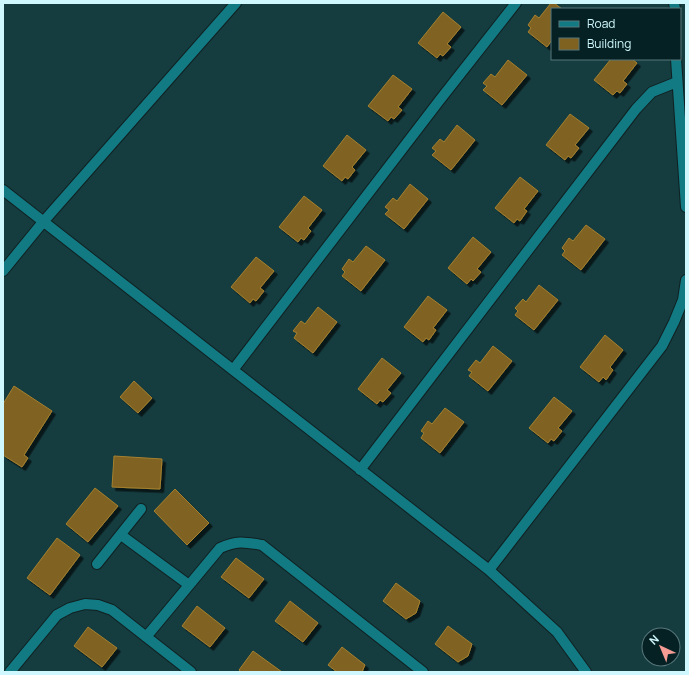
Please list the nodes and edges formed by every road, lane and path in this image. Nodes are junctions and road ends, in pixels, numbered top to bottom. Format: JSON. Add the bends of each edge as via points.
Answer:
{"nodes":[{"id":1,"x":236,"y":3,"type":"edge"},
{"id":2,"x":516,"y":3,"type":"edge"},
{"id":3,"x":676,"y":60,"type":"edge"},
{"id":4,"x":677,"y":82,"type":"junction"},
{"id":5,"x":3,"y":190,"type":"edge"},
{"id":6,"x":686,"y":207,"type":"edge"},
{"id":7,"x":43,"y":222,"type":"junction"},
{"id":8,"x":3,"y":271,"type":"edge"},
{"id":9,"x":686,"y":280,"type":"edge"},
{"id":10,"x":233,"y":370,"type":"junction"},
{"id":11,"x":360,"y":470,"type":"junction"},
{"id":12,"x":141,"y":509,"type":"dead end"},
{"id":13,"x":121,"y":535,"type":"junction"},
{"id":14,"x":97,"y":564,"type":"dead end"},
{"id":15,"x":489,"y":570,"type":"junction"},
{"id":16,"x":189,"y":585,"type":"junction"},
{"id":17,"x":146,"y":637,"type":"junction"},
{"id":18,"x":10,"y":672,"type":"edge"},
{"id":19,"x":191,"y":672,"type":"edge"},
{"id":20,"x":423,"y":672,"type":"edge"},
{"id":21,"x":586,"y":672,"type":"edge"}],
"edges":[{"from":1,"to":7,"type":"street"},
{"from":2,"to":10,"type":"street"},
{"from":3,"to":4,"type":"street"},
{"from":4,"to":6,"type":"street"},
{"from":4,"to":11,"type":"street","via":[[652,92],[636,109]]},
{"from":5,"to":7,"type":"street"},
{"from":7,"to":8,"type":"street"},
{"from":7,"to":10,"type":"street"},
{"from":9,"to":15,"type":"street","via":[[683,300],[662,346]]},
{"from":10,"to":11,"type":"street"},
{"from":11,"to":15,"type":"street"},
{"from":12,"to":13,"type":"street"},
{"from":13,"to":14,"type":"street"},
{"from":13,"to":16,"type":"street"},
{"from":15,"to":21,"type":"street","via":[[557,632]]},
{"from":16,"to":17,"type":"street"},
{"from":16,"to":20,"type":"street","via":[[220,548],[241,541],[262,545]]},
{"from":17,"to":18,"type":"street","via":[[112,610],[85,604],[57,615]]},
{"from":17,"to":19,"type":"street"}]}
